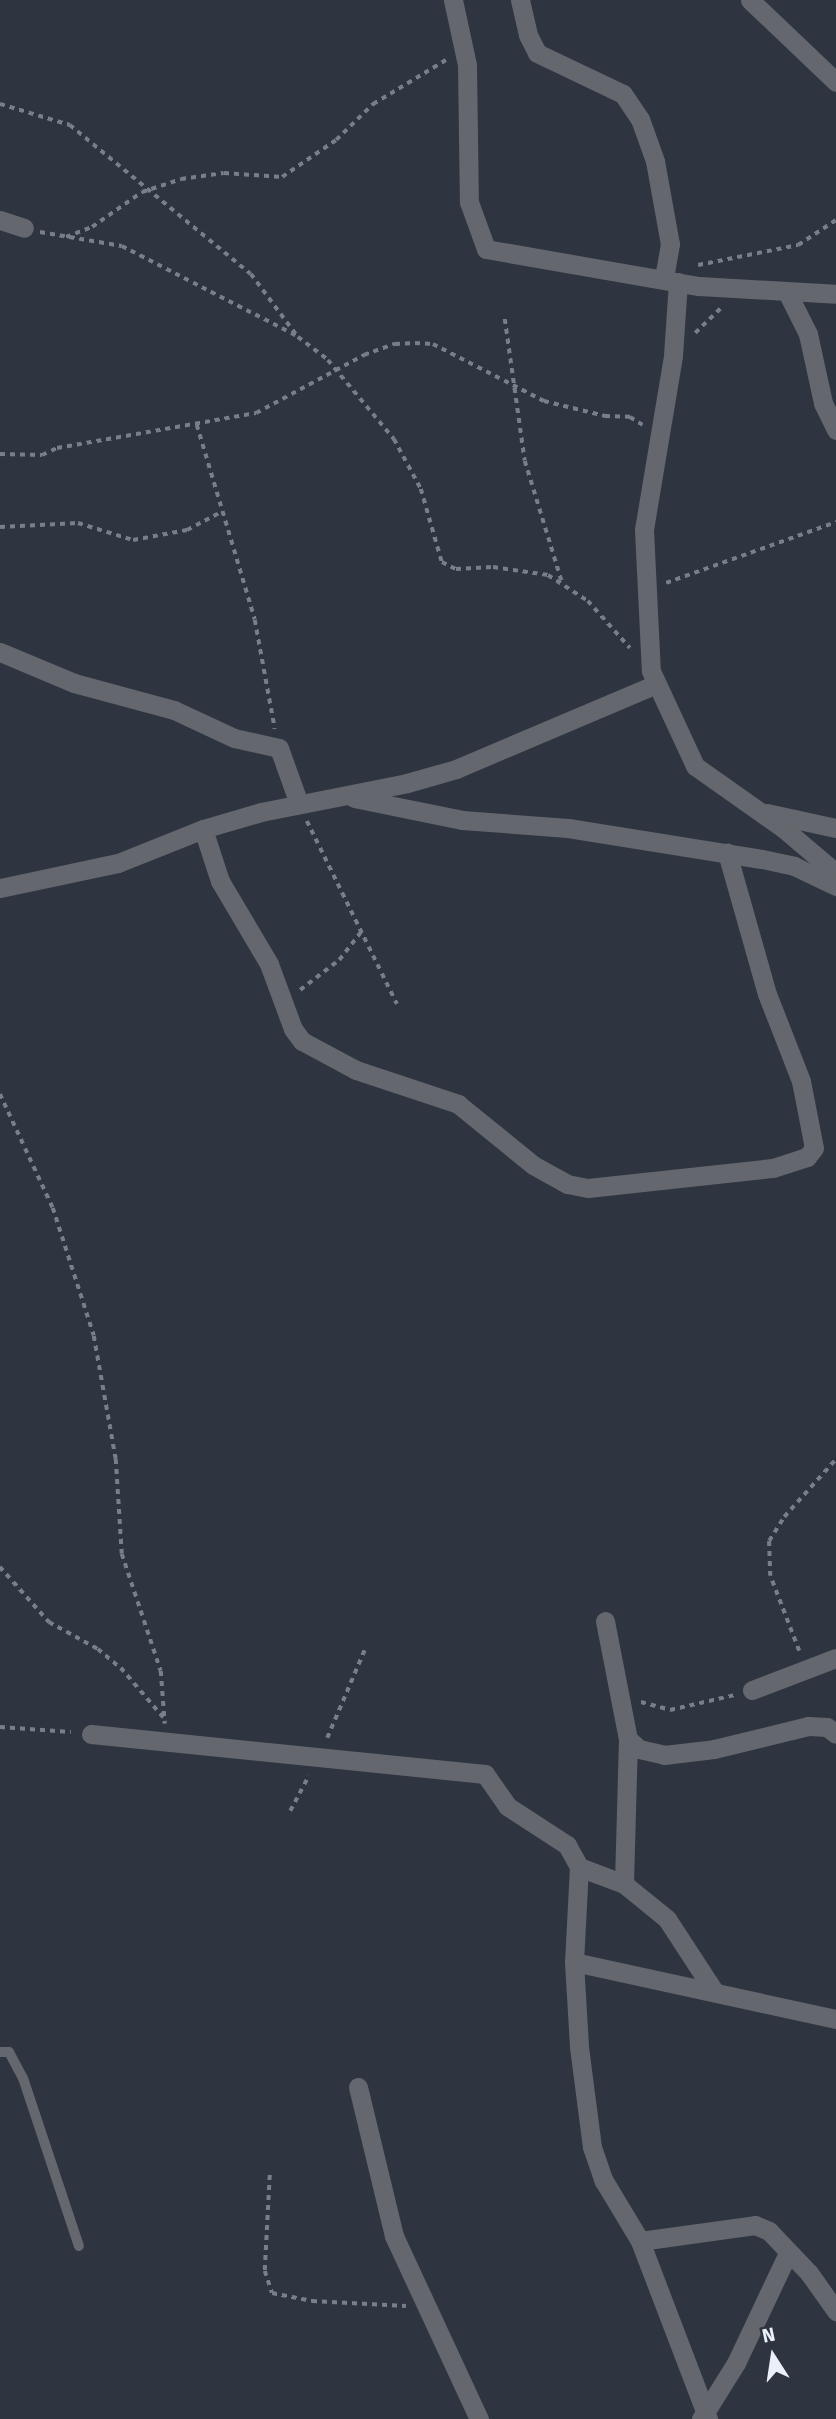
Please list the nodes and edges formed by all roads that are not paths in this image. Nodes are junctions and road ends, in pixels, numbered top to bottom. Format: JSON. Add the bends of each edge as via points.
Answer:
{"nodes":[{"id":1,"x":453,"y":0,"type":"edge"},
{"id":2,"x":520,"y":0,"type":"edge"},
{"id":3,"x":750,"y":0,"type":"edge"},
{"id":4,"x":836,"y":82,"type":"edge"},
{"id":5,"x":0,"y":220,"type":"edge"},
{"id":6,"x":24,"y":228,"type":"road end"},
{"id":7,"x":669,"y":277,"type":"junction"},
{"id":8,"x":787,"y":292,"type":"junction"},
{"id":9,"x":836,"y":293,"type":"edge"},
{"id":10,"x":836,"y":430,"type":"edge"},
{"id":11,"x":0,"y":652,"type":"edge"},
{"id":12,"x":653,"y":677,"type":"junction"},
{"id":13,"x":342,"y":796,"type":"junction"},
{"id":14,"x":299,"y":804,"type":"junction"},
{"id":15,"x":759,"y":811,"type":"junction"},
{"id":16,"x":836,"y":828,"type":"edge"},
{"id":17,"x":202,"y":829,"type":"junction"},
{"id":18,"x":727,"y":853,"type":"junction"},
{"id":19,"x":836,"y":873,"type":"edge"},
{"id":20,"x":836,"y":886,"type":"edge"},
{"id":21,"x":0,"y":888,"type":"edge"},
{"id":22,"x":606,"y":1621,"type":"dead end"},
{"id":23,"x":836,"y":1658,"type":"edge"},
{"id":24,"x":752,"y":1690,"type":"road end"},
{"id":25,"x":91,"y":1734,"type":"road end"},
{"id":26,"x":836,"y":1734,"type":"edge"},
{"id":27,"x":628,"y":1739,"type":"junction"},
{"id":28,"x":579,"y":1867,"type":"junction"},
{"id":29,"x":624,"y":1884,"type":"junction"},
{"id":30,"x":574,"y":1962,"type":"junction"},
{"id":31,"x":714,"y":1991,"type":"junction"},
{"id":32,"x":836,"y":2020,"type":"edge"},
{"id":33,"x":0,"y":2052,"type":"edge"},
{"id":34,"x":358,"y":2087,"type":"dead end"},
{"id":35,"x":640,"y":2241,"type":"junction"},
{"id":36,"x":79,"y":2246,"type":"dead end"},
{"id":37,"x":788,"y":2253,"type":"junction"},
{"id":38,"x":836,"y":2311,"type":"edge"},
{"id":39,"x":705,"y":2417,"type":"edge"},
{"id":40,"x":479,"y":2419,"type":"edge"}],
"edges":[{"from":1,"to":7,"type":"street","via":[[464,50],[466,181],[484,247]]},
{"from":2,"to":7,"type":"street","via":[[534,50],[623,94],[640,119],[655,161],[670,250]]},
{"from":3,"to":4,"type":"street","via":[[791,34]]},
{"from":5,"to":6,"type":"street"},
{"from":7,"to":8,"type":"street","via":[[742,290]]},
{"from":7,"to":12,"type":"street","via":[[673,356],[644,530],[644,592]]},
{"from":8,"to":9,"type":"street"},
{"from":8,"to":10,"type":"street","via":[[808,334],[823,403]]},
{"from":11,"to":14,"type":"street","via":[[74,683],[174,710],[234,738],[279,748]]},
{"from":12,"to":13,"type":"street","via":[[456,769]]},
{"from":12,"to":15,"type":"street","via":[[692,762]]},
{"from":13,"to":14,"type":"street"},
{"from":13,"to":18,"type":"street","via":[[462,820],[568,828]]},
{"from":14,"to":17,"type":"street"},
{"from":15,"to":16,"type":"street"},
{"from":15,"to":19,"type":"street"},
{"from":17,"to":18,"type":"street","via":[[220,881],[287,1005],[293,1029],[306,1044],[356,1070],[458,1104],[512,1150],[575,1187],[645,1185],[799,1160],[814,1148],[811,1121],[767,994]]},
{"from":17,"to":21,"type":"street","via":[[118,863]]},
{"from":18,"to":20,"type":"street","via":[[794,866]]},
{"from":22,"to":27,"type":"street"},
{"from":23,"to":24,"type":"street"},
{"from":25,"to":28,"type":"street","via":[[485,1774],[507,1806],[555,1834]]},
{"from":26,"to":27,"type":"street","via":[[827,1727],[808,1726],[714,1749],[664,1755],[639,1749]]},
{"from":27,"to":29,"type":"street"},
{"from":28,"to":29,"type":"street"},
{"from":28,"to":30,"type":"street"},
{"from":29,"to":31,"type":"street","via":[[681,1935]]},
{"from":30,"to":31,"type":"street"},
{"from":30,"to":35,"type":"street","via":[[592,2147],[604,2181]]},
{"from":31,"to":32,"type":"street"},
{"from":33,"to":36,"type":"lane","via":[[9,2052],[23,2078]]},
{"from":34,"to":40,"type":"street","via":[[394,2236]]},
{"from":35,"to":37,"type":"street","via":[[755,2225],[769,2231]]},
{"from":35,"to":39,"type":"street"},
{"from":37,"to":38,"type":"street"},
{"from":37,"to":39,"type":"street","via":[[774,2292]]}]}
